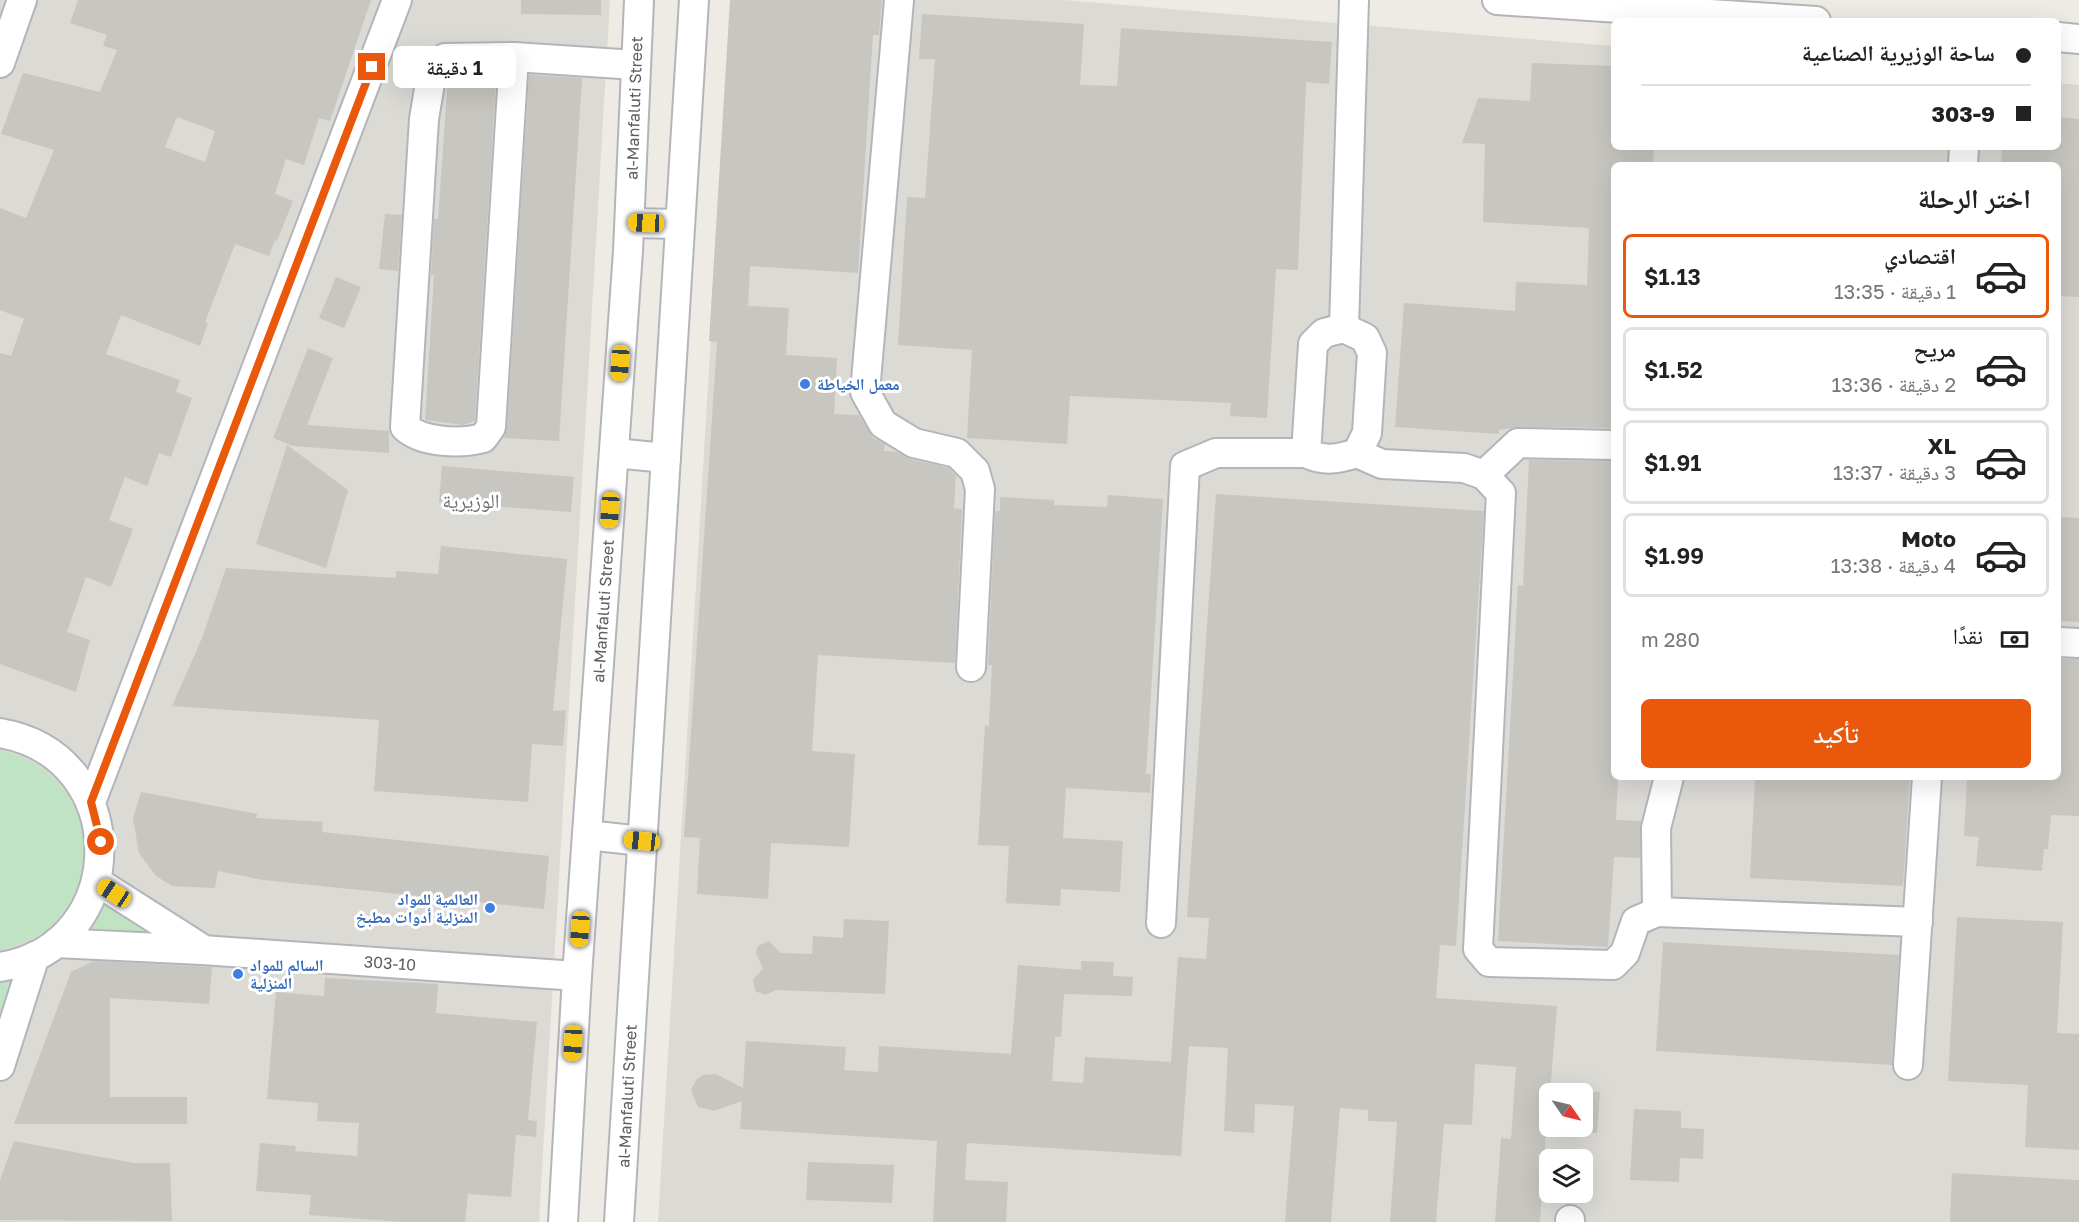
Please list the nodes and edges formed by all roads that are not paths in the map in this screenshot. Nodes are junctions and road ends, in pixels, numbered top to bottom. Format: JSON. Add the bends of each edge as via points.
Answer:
{"nodes":[{"id":1,"x":22,"y":0,"type":"edge"},
{"id":2,"x":397,"y":0,"type":"edge"},
{"id":3,"x":639,"y":0,"type":"edge"},
{"id":4,"x":694,"y":0,"type":"edge"},
{"id":5,"x":899,"y":0,"type":"edge"},
{"id":6,"x":1354,"y":0,"type":"edge"},
{"id":7,"x":1497,"y":0,"type":"edge"},
{"id":8,"x":1736,"y":8,"type":"edge"},
{"id":9,"x":1798,"y":18,"type":"edge"},
{"id":10,"x":2061,"y":37,"type":"edge"},
{"id":11,"x":2079,"y":39,"type":"edge"},
{"id":12,"x":514,"y":57,"type":"junction"},
{"id":13,"x":0,"y":63,"type":"edge"},
{"id":14,"x":636,"y":65,"type":"junction"},
{"id":15,"x":630,"y":223,"type":"junction"},
{"id":16,"x":680,"y":224,"type":"junction"},
{"id":17,"x":1344,"y":328,"type":"junction"},
{"id":18,"x":1611,"y":445,"type":"edge"},
{"id":19,"x":614,"y":453,"type":"junction"},
{"id":20,"x":1306,"y":453,"type":"junction"},
{"id":21,"x":1357,"y":453,"type":"junction"},
{"id":22,"x":666,"y":458,"type":"junction"},
{"id":23,"x":1484,"y":475,"type":"junction"},
{"id":24,"x":2061,"y":642,"type":"edge"},
{"id":25,"x":2079,"y":643,"type":"edge"},
{"id":26,"x":971,"y":667,"type":"dead end"},
{"id":27,"x":0,"y":733,"type":"edge"},
{"id":28,"x":1668,"y":780,"type":"edge"},
{"id":29,"x":1927,"y":780,"type":"edge"},
{"id":30,"x":91,"y":802,"type":"junction"},
{"id":31,"x":587,"y":835,"type":"junction"},
{"id":32,"x":642,"y":841,"type":"junction"},
{"id":33,"x":96,"y":881,"type":"junction"},
{"id":34,"x":1657,"y":912,"type":"junction"},
{"id":35,"x":1918,"y":922,"type":"junction"},
{"id":36,"x":1161,"y":923,"type":"dead end"},
{"id":37,"x":46,"y":949,"type":"junction"},
{"id":38,"x":202,"y":950,"type":"junction"},
{"id":39,"x":0,"y":967,"type":"edge"},
{"id":40,"x":577,"y":976,"type":"junction"},
{"id":41,"x":0,"y":1065,"type":"edge"},
{"id":42,"x":1908,"y":1065,"type":"dead end"},
{"id":43,"x":563,"y":1222,"type":"edge"},
{"id":44,"x":619,"y":1222,"type":"edge"}],
"edges":[{"from":1,"to":13,"type":"street"},
{"from":2,"to":30,"type":"street"},
{"from":3,"to":14,"type":"street","name":"al-Manfaluti Street"},
{"from":4,"to":16,"type":"street","name":"al-Manfaluti Street"},
{"from":5,"to":26,"type":"street","via":[[865,392],[883,424],[914,443],[957,453],[975,471],[980,489]]},
{"from":6,"to":17,"type":"street"},
{"from":7,"to":8,"type":"street"},
{"from":8,"to":9,"type":"street"},
{"from":10,"to":11,"type":"street"},
{"from":12,"to":12,"type":"street","via":[[491,427],[483,438],[473,441],[418,437],[405,427],[424,119],[432,71],[445,58]]},
{"from":12,"to":14,"type":"street"},
{"from":14,"to":15,"type":"street","name":"al-Manfaluti Street"},
{"from":15,"to":16,"type":"street"},
{"from":15,"to":19,"type":"street","name":"al-Manfaluti Street"},
{"from":16,"to":22,"type":"street","name":"al-Manfaluti Street"},
{"from":17,"to":20,"type":"street","via":[[1324,333],[1313,344]]},
{"from":17,"to":21,"type":"street","via":[[1365,338],[1372,353],[1367,433]]},
{"from":18,"to":23,"type":"street","via":[[1518,443]]},
{"from":19,"to":22,"type":"street"},
{"from":19,"to":31,"type":"street","name":"al-Manfaluti Street"},
{"from":20,"to":21,"type":"street","via":[[1335,460]]},
{"from":20,"to":36,"type":"street","via":[[1216,453],[1185,466]]},
{"from":21,"to":23,"type":"street","via":[[1382,464],[1464,468]]},
{"from":22,"to":32,"type":"street","name":"al-Manfaluti Street"},
{"from":23,"to":34,"type":"street","via":[[1501,493],[1478,949],[1490,962],[1613,964],[1625,953],[1636,921]]},
{"from":24,"to":25,"type":"street"},
{"from":27,"to":30,"type":"street","via":[[19,736],[49,751],[74,774]]},
{"from":28,"to":34,"type":"street","via":[[1656,828]]},
{"from":29,"to":35,"type":"street"},
{"from":30,"to":33,"type":"street","via":[[101,842]]},
{"from":31,"to":32,"type":"street"},
{"from":31,"to":40,"type":"street","name":"al-Manfaluti Street"},
{"from":32,"to":44,"type":"street","name":"al-Manfaluti Street"},
{"from":33,"to":37,"type":"street","via":[[81,915]]},
{"from":33,"to":38,"type":"street","name":"303-10"},
{"from":34,"to":35,"type":"street"},
{"from":35,"to":42,"type":"street"},
{"from":37,"to":38,"type":"street","name":"303-10"},
{"from":37,"to":39,"type":"street"},
{"from":37,"to":41,"type":"street"},
{"from":38,"to":40,"type":"street","name":"303-10"},
{"from":40,"to":43,"type":"street","name":"al-Manfaluti Street"}]}
